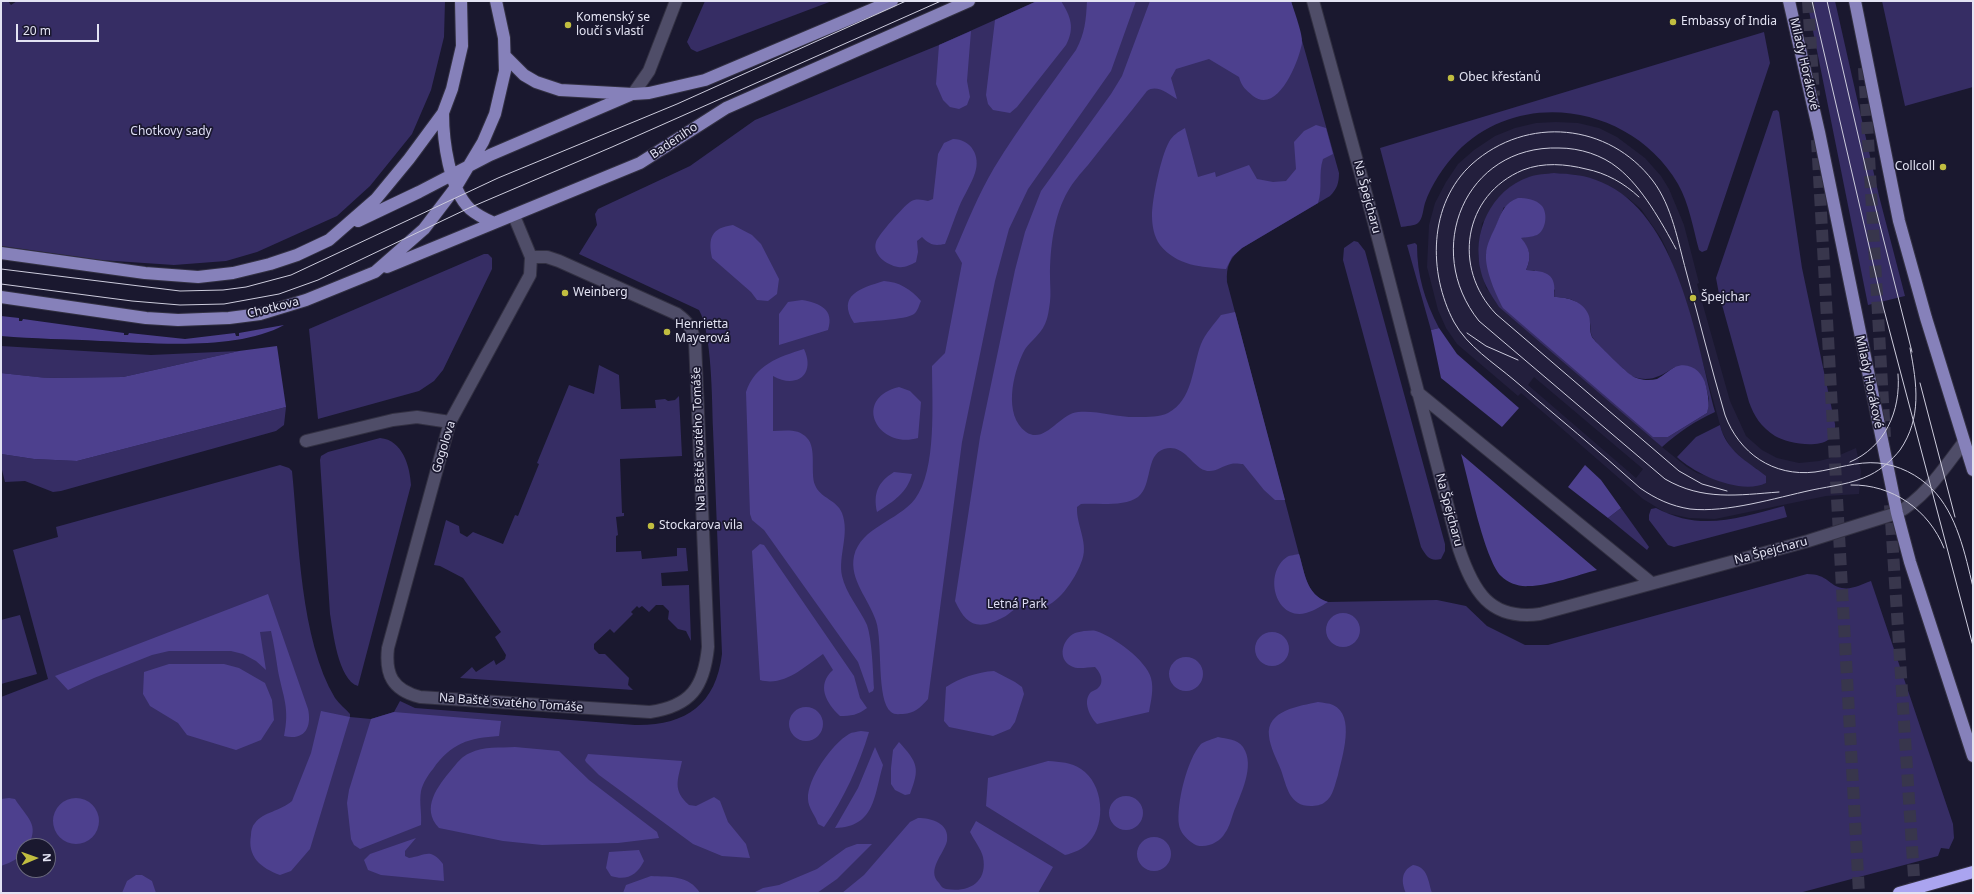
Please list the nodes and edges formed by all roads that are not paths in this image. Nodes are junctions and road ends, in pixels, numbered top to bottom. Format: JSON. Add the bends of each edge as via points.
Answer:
{"nodes":[{"id":1,"x":461,"y":1,"type":"edge"},
{"id":2,"x":496,"y":1,"type":"edge"},
{"id":3,"x":676,"y":1,"type":"edge"},
{"id":4,"x":892,"y":1,"type":"edge"},
{"id":5,"x":969,"y":1,"type":"edge"},
{"id":6,"x":1313,"y":1,"type":"edge"},
{"id":7,"x":1789,"y":1,"type":"edge"},
{"id":8,"x":1855,"y":1,"type":"edge"},
{"id":9,"x":506,"y":57,"type":"junction"},
{"id":10,"x":633,"y":94,"type":"junction"},
{"id":11,"x":442,"y":113,"type":"junction"},
{"id":12,"x":470,"y":166,"type":"junction"},
{"id":13,"x":452,"y":175,"type":"junction"},
{"id":14,"x":456,"y":187,"type":"junction"},
{"id":15,"x":514,"y":216,"type":"junction"},
{"id":16,"x":494,"y":223,"type":"junction"},
{"id":17,"x":346,"y":226,"type":"junction"},
{"id":18,"x":1,"y":253,"type":"edge"},
{"id":19,"x":531,"y":257,"type":"junction"},
{"id":20,"x":375,"y":272,"type":"junction"},
{"id":21,"x":1,"y":297,"type":"edge"},
{"id":22,"x":1417,"y":392,"type":"junction"},
{"id":23,"x":450,"y":422,"type":"junction"},
{"id":24,"x":306,"y":441,"type":"dead end"},
{"id":25,"x":1964,"y":442,"type":"junction"},
{"id":26,"x":1973,"y":470,"type":"edge"},
{"id":27,"x":1897,"y":513,"type":"junction"},
{"id":28,"x":1650,"y":582,"type":"junction"},
{"id":29,"x":388,"y":648,"type":"joint"},
{"id":30,"x":1973,"y":756,"type":"edge"},
{"id":31,"x":1973,"y":872,"type":"edge"},
{"id":32,"x":1899,"y":893,"type":"edge"}],
"edges":[{"from":1,"to":11,"type":"main road","via":[[459,64]]},
{"from":2,"to":9,"type":"main road","name":"Chotkova"},
{"from":3,"to":10,"type":"street","via":[[649,71]]},
{"from":4,"to":10,"type":"main road","via":[[705,80],[665,91]]},
{"from":5,"to":15,"type":"main road","name":"Badeniho","via":[[726,108],[640,163]]},
{"from":6,"to":22,"type":"street","name":"Na Špejcharu"},
{"from":7,"to":27,"type":"main road","name":"Milady Horákové","via":[[1819,132]]},
{"from":8,"to":25,"type":"main road","via":[[1900,221]]},
{"from":9,"to":10,"type":"main road","via":[[524,75],[549,87],[571,92]]},
{"from":9,"to":12,"type":"main road","name":"Chotkova","via":[[503,86],[495,114]]},
{"from":10,"to":12,"type":"main road"},
{"from":11,"to":13,"type":"main road","via":[[444,141]]},
{"from":11,"to":17,"type":"main road","via":[[421,144],[376,199]]},
{"from":12,"to":13,"type":"main road"},
{"from":12,"to":14,"type":"main road","name":"Chotkova"},
{"from":13,"to":14,"type":"main road"},
{"from":13,"to":17,"type":"main road"},
{"from":14,"to":16,"type":"main road","via":[[469,208]]},
{"from":14,"to":20,"type":"main road","name":"Chotkova","via":[[424,229]]},
{"from":15,"to":16,"type":"main road","name":"Badeniho"},
{"from":15,"to":19,"type":"street","name":"Gogolova"},
{"from":16,"to":20,"type":"main road","name":"Badeniho"},
{"from":17,"to":18,"type":"main road","via":[[329,240],[297,256],[251,269],[198,277],[145,273]]},
{"from":19,"to":23,"type":"street","name":"Gogolova","via":[[530,275]]},
{"from":19,"to":29,"type":"street","name":"Na Baště svatého Tomáše","via":[[547,257],[563,263],[677,314],[686,320],[692,329],[695,342],[707,631],[706,668],[700,682],[685,699],[675,705],[650,712],[406,694],[390,676],[386,663]]},
{"from":20,"to":21,"type":"main road","name":"Chotkova","via":[[306,300],[260,314],[229,318],[146,318]]},
{"from":22,"to":28,"type":"street"},
{"from":22,"to":28,"type":"street","name":"Na Špejcharu","via":[[1461,555],[1473,583],[1489,603],[1509,613],[1530,615]]},
{"from":23,"to":24,"type":"street","via":[[417,417],[393,420]]},
{"from":23,"to":29,"type":"street","name":"Gogolova"},
{"from":25,"to":26,"type":"main road"},
{"from":25,"to":27,"type":"street","name":"Na Špejcharu","via":[[1924,492]]},
{"from":27,"to":28,"type":"street","name":"Na Špejcharu","via":[[1827,535]]},
{"from":27,"to":30,"type":"main road","name":"Milady Horákové","via":[[1910,562]]},
{"from":31,"to":32,"type":"highway"}]}
